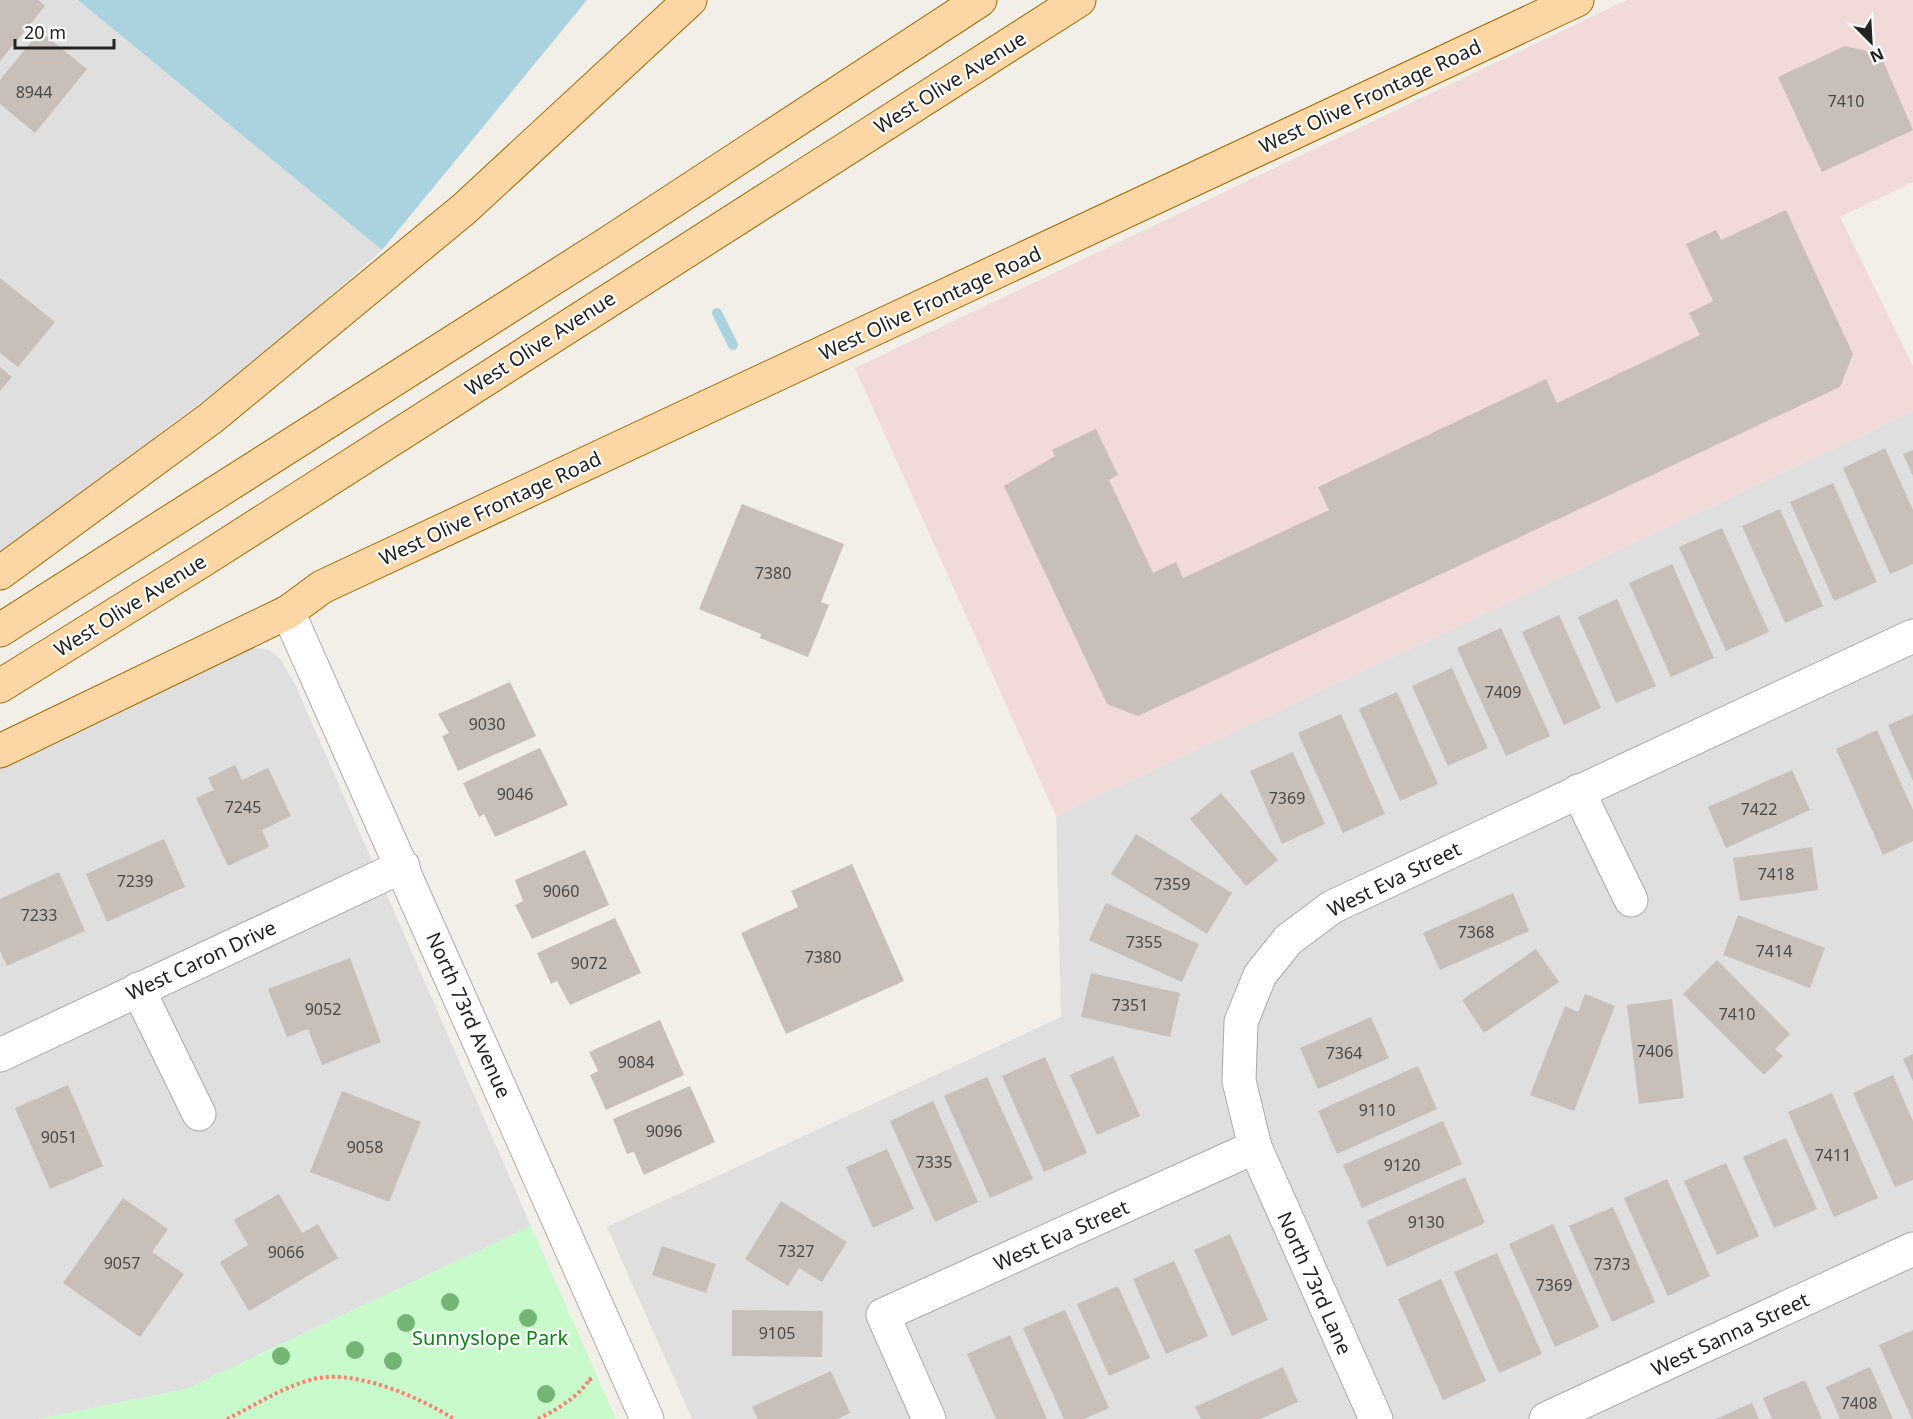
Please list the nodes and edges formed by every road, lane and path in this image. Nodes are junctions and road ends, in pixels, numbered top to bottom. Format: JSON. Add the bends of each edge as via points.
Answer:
{"nodes":[{"id":1,"x":690,"y":0,"type":"edge"},
{"id":2,"x":980,"y":0,"type":"edge"},
{"id":3,"x":1079,"y":0,"type":"edge"},
{"id":4,"x":1577,"y":0,"type":"edge"},
{"id":5,"x":0,"y":573,"type":"edge"},
{"id":6,"x":288,"y":612,"type":"junction"},
{"id":7,"x":0,"y":630,"type":"edge"},
{"id":8,"x":1913,"y":636,"type":"edge"},
{"id":9,"x":0,"y":686,"type":"edge"},
{"id":10,"x":0,"y":751,"type":"edge"},
{"id":11,"x":1578,"y":792,"type":"junction"},
{"id":12,"x":403,"y":866,"type":"junction"},
{"id":13,"x":1631,"y":900,"type":"dead end"},
{"id":14,"x":138,"y":989,"type":"junction"},
{"id":15,"x":0,"y":1055,"type":"edge"},
{"id":16,"x":199,"y":1114,"type":"dead end"},
{"id":17,"x":1255,"y":1147,"type":"junction"},
{"id":18,"x":1913,"y":1249,"type":"edge"},
{"id":19,"x":594,"y":1388,"type":"dead end"},
{"id":20,"x":227,"y":1419,"type":"edge"},
{"id":21,"x":454,"y":1419,"type":"edge"},
{"id":22,"x":538,"y":1419,"type":"edge"},
{"id":23,"x":647,"y":1419,"type":"edge"},
{"id":24,"x":929,"y":1419,"type":"edge"},
{"id":25,"x":1376,"y":1419,"type":"edge"},
{"id":26,"x":1546,"y":1419,"type":"edge"}],
"edges":[{"from":1,"to":5,"type":"main road","via":[[456,216],[211,418]]},
{"from":2,"to":7,"type":"main road","via":[[607,244]]},
{"from":3,"to":9,"type":"main road","name":"West Olive Avenue"},
{"from":4,"to":6,"type":"main road","name":"West Olive Frontage Road","via":[[322,587]]},
{"from":6,"to":10,"type":"main road","name":"West Olive Frontage Road"},
{"from":6,"to":12,"type":"street","name":"North 73rd Avenue"},
{"from":8,"to":11,"type":"street","name":"West Eva Street"},
{"from":11,"to":13,"type":"street"},
{"from":11,"to":17,"type":"street","name":"West Eva Street","via":[[1332,907],[1288,940],[1260,975],[1241,1022],[1239,1081]]},
{"from":12,"to":14,"type":"street","name":"West Caron Drive"},
{"from":12,"to":23,"type":"street","name":"North 73rd Avenue"},
{"from":14,"to":15,"type":"street","name":"West Caron Drive"},
{"from":14,"to":16,"type":"street"},
{"from":17,"to":24,"type":"street","name":"West Eva Street","via":[[884,1315]]},
{"from":17,"to":25,"type":"street","name":"North 73rd Lane"},
{"from":18,"to":26,"type":"street","name":"West Sanna Street"},
{"from":19,"to":22,"type":"path","via":[[590,1379],[564,1406]]},
{"from":20,"to":21,"type":"path","via":[[314,1378],[342,1378],[385,1385],[428,1402]]}]}
